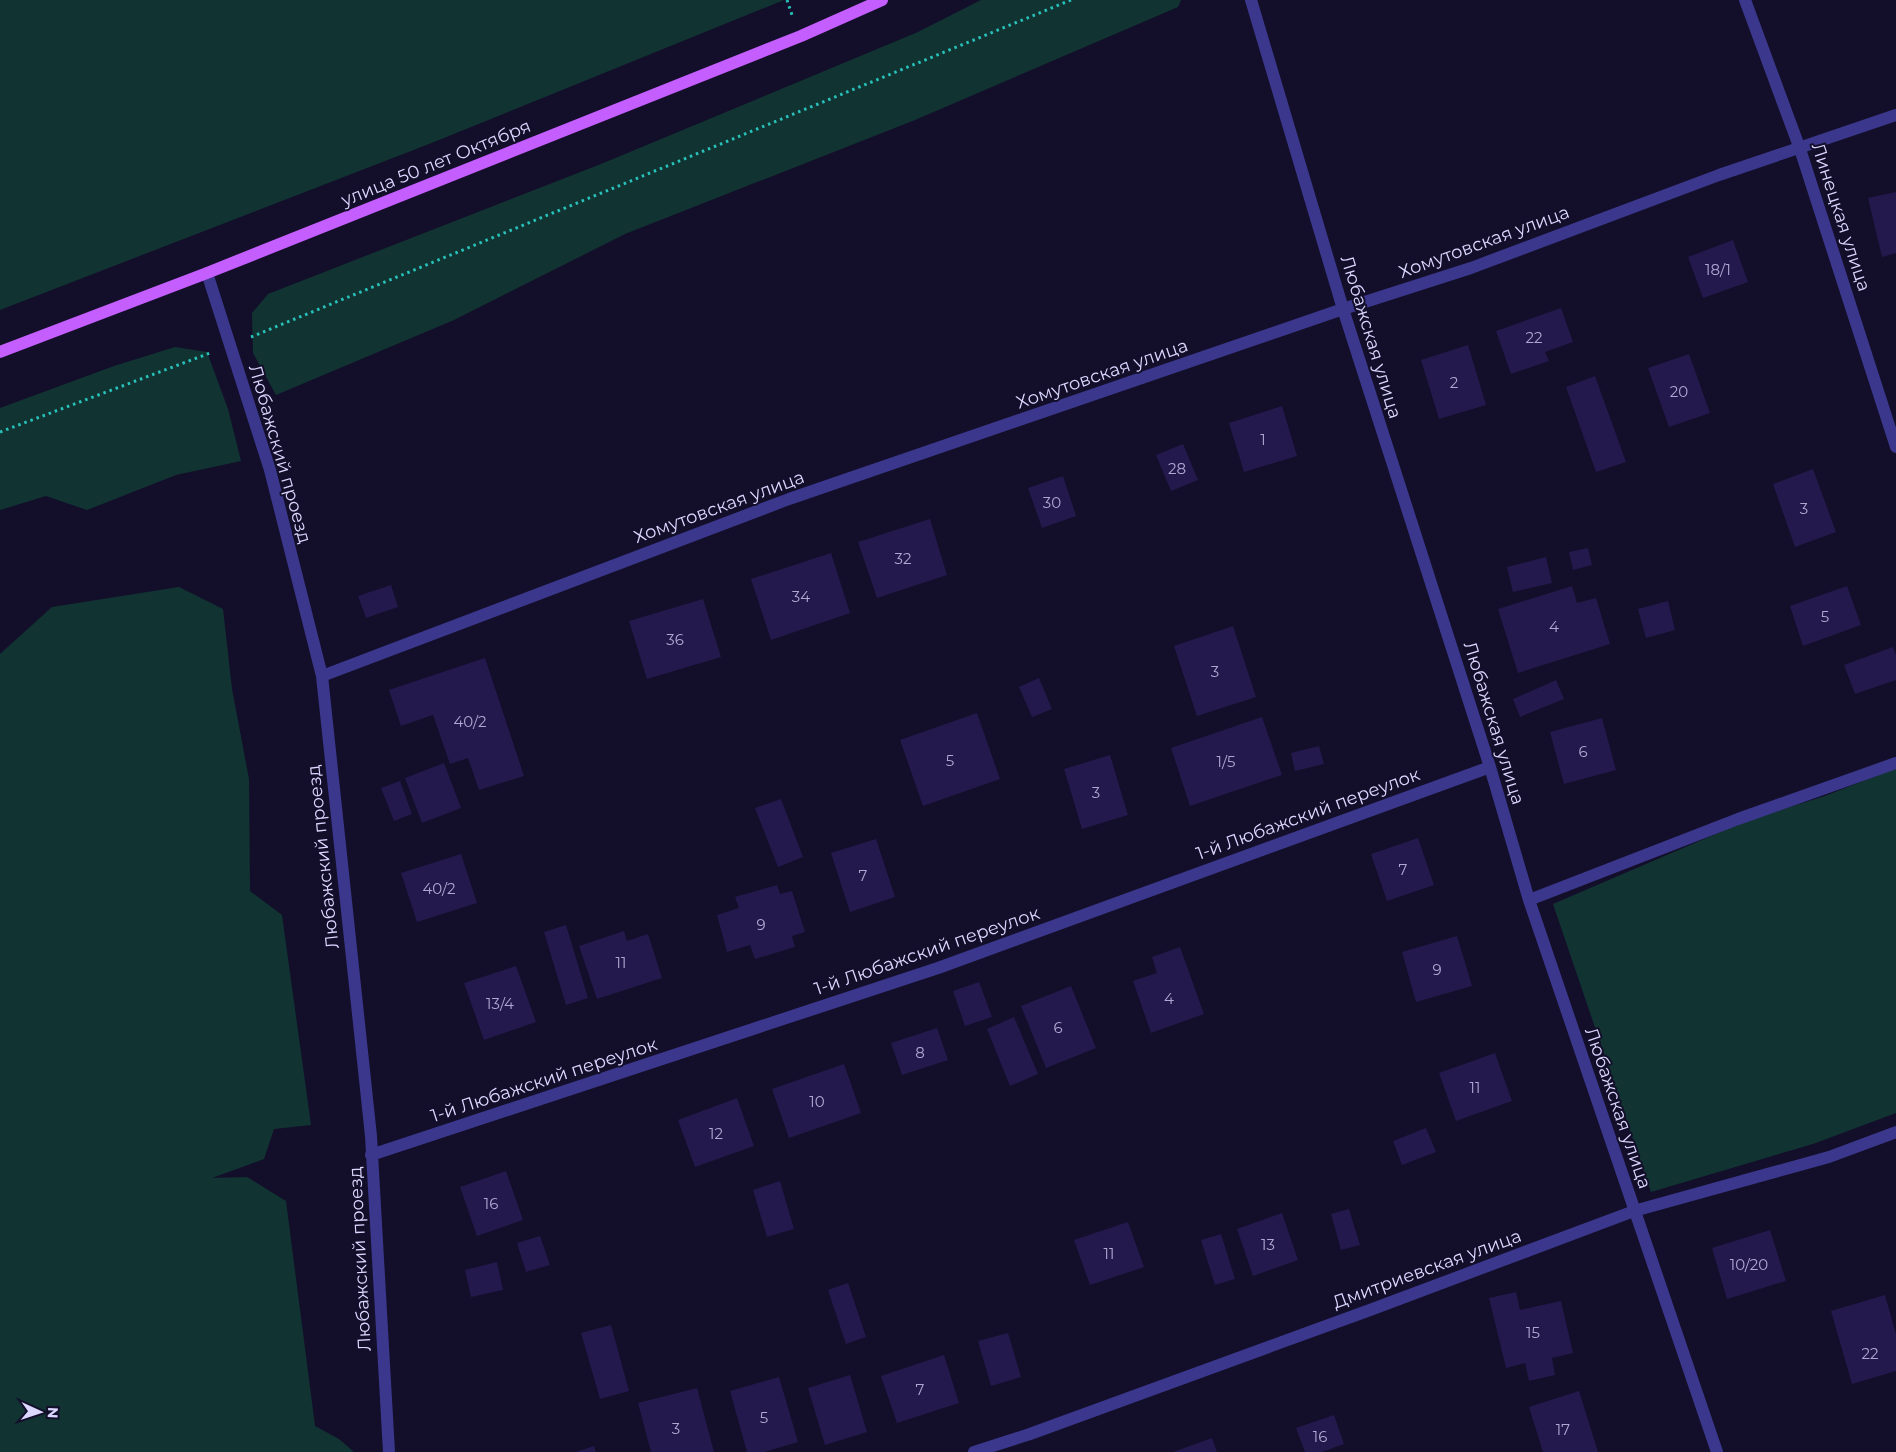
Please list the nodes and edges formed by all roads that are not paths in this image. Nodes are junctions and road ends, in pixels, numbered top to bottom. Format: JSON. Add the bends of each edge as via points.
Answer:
{"nodes":[{"id":1,"x":882,"y":0,"type":"edge"},
{"id":2,"x":1251,"y":0,"type":"edge"},
{"id":3,"x":1745,"y":0,"type":"edge"},
{"id":4,"x":1896,"y":115,"type":"edge"},
{"id":5,"x":1800,"y":148,"type":"junction"},
{"id":6,"x":207,"y":273,"type":"junction"},
{"id":7,"x":1343,"y":309,"type":"junction"},
{"id":8,"x":0,"y":352,"type":"edge"},
{"id":9,"x":1896,"y":447,"type":"edge"},
{"id":10,"x":322,"y":676,"type":"junction"},
{"id":11,"x":1896,"y":763,"type":"edge"},
{"id":12,"x":1490,"y":767,"type":"junction"},
{"id":13,"x":1529,"y":900,"type":"junction"},
{"id":14,"x":1896,"y":1132,"type":"edge"},
{"id":15,"x":371,"y":1155,"type":"junction"},
{"id":16,"x":1634,"y":1211,"type":"junction"},
{"id":17,"x":389,"y":1452,"type":"edge"},
{"id":18,"x":974,"y":1452,"type":"edge"},
{"id":19,"x":1716,"y":1452,"type":"edge"}],
"edges":[{"from":1,"to":6,"type":"main road","name":"улица 50 лет Октября","via":[[826,26]]},
{"from":2,"to":7,"type":"street","name":"Любажская улица"},
{"from":3,"to":5,"type":"street","name":"Линецкая улица"},
{"from":4,"to":5,"type":"street","name":"Хомутовская улица"},
{"from":5,"to":7,"type":"street","name":"Хомутовская улица","via":[[1471,268]]},
{"from":5,"to":9,"type":"street","name":"Линецкая улица"},
{"from":6,"to":8,"type":"main road","name":"улица 50 лет Октября"},
{"from":6,"to":10,"type":"street","name":"Любажский проезд","via":[[270,470]]},
{"from":7,"to":10,"type":"street","name":"Хомутовская улица","via":[[789,499]]},
{"from":7,"to":12,"type":"street","name":"Любажская улица"},
{"from":10,"to":15,"type":"street","name":"Любажский проезд"},
{"from":11,"to":13,"type":"street","via":[[1738,819]]},
{"from":12,"to":13,"type":"street","name":"Любажская улица"},
{"from":12,"to":15,"type":"street","name":"1-й Любажский переулок","via":[[938,968]]},
{"from":13,"to":16,"type":"street","name":"Любажская улица"},
{"from":14,"to":16,"type":"street","name":"Дмитриевская улица","via":[[1828,1157]]},
{"from":15,"to":17,"type":"street","name":"Любажский проезд"},
{"from":16,"to":18,"type":"street","name":"Дмитриевская улица"},
{"from":16,"to":19,"type":"street","name":"Любажская улица"}]}
